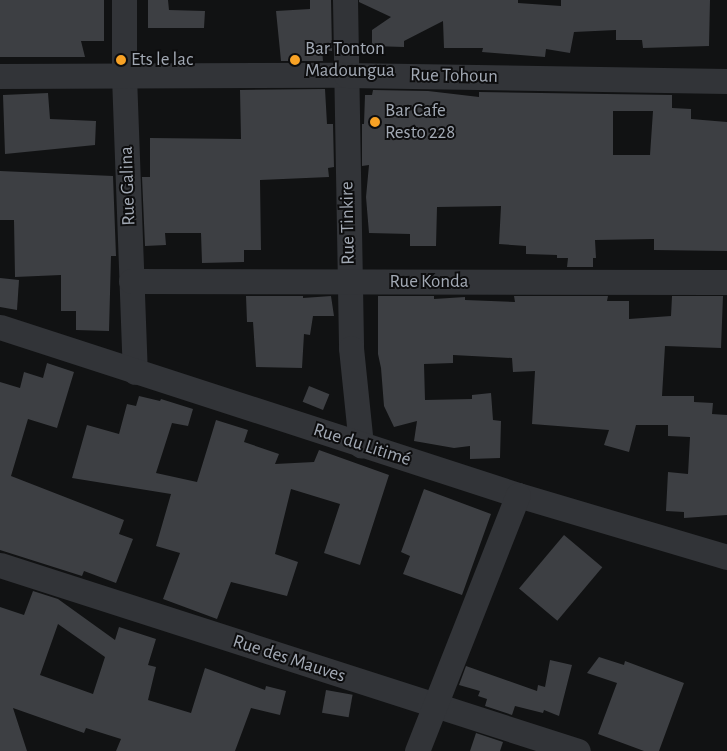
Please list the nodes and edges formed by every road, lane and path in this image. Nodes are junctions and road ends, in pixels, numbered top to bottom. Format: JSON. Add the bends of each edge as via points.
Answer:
{"nodes":[{"id":1,"x":124,"y":0,"type":"edge"},
{"id":2,"x":345,"y":0,"type":"edge"},
{"id":3,"x":346,"y":75,"type":"junction"},
{"id":4,"x":0,"y":76,"type":"edge"},
{"id":5,"x":124,"y":76,"type":"junction"},
{"id":6,"x":727,"y":81,"type":"edge"},
{"id":7,"x":131,"y":282,"type":"junction"},
{"id":8,"x":349,"y":282,"type":"junction"},
{"id":9,"x":727,"y":282,"type":"edge"},
{"id":10,"x":0,"y":327,"type":"edge"},
{"id":11,"x":135,"y":372,"type":"junction"},
{"id":12,"x":361,"y":445,"type":"junction"},
{"id":13,"x":518,"y":495,"type":"junction"},
{"id":14,"x":727,"y":557,"type":"edge"},
{"id":15,"x":0,"y":565,"type":"edge"},
{"id":16,"x":433,"y":706,"type":"junction"},
{"id":17,"x":417,"y":751,"type":"edge"},
{"id":18,"x":578,"y":751,"type":"edge"}],
"edges":[{"from":1,"to":5,"type":"street","name":"Rue Galina"},
{"from":2,"to":3,"type":"street","name":"Rue Tinkire"},
{"from":3,"to":5,"type":"street","name":"Rue Tohoun"},
{"from":3,"to":6,"type":"street","name":"Rue Tohoun"},
{"from":3,"to":8,"type":"street","name":"Rue Tinkire"},
{"from":4,"to":5,"type":"street","name":"Rue Tohoun"},
{"from":5,"to":7,"type":"street","name":"Rue Galina"},
{"from":7,"to":8,"type":"street","name":"Rue Konda"},
{"from":7,"to":11,"type":"street","name":"Rue Galina"},
{"from":8,"to":9,"type":"street","name":"Rue Konda"},
{"from":8,"to":12,"type":"street","name":"Rue Tinkire","via":[[351,348]]},
{"from":10,"to":11,"type":"street","name":"Rue du Litimé"},
{"from":11,"to":12,"type":"street","name":"Rue du Litimé"},
{"from":12,"to":13,"type":"street","name":"Rue du Litimé"},
{"from":13,"to":14,"type":"street","name":"Rue du Litimé"},
{"from":13,"to":16,"type":"street"},
{"from":15,"to":16,"type":"street","name":"Rue des Mauves"},
{"from":16,"to":17,"type":"street"},
{"from":16,"to":18,"type":"street","name":"Rue des Mauves"}]}
